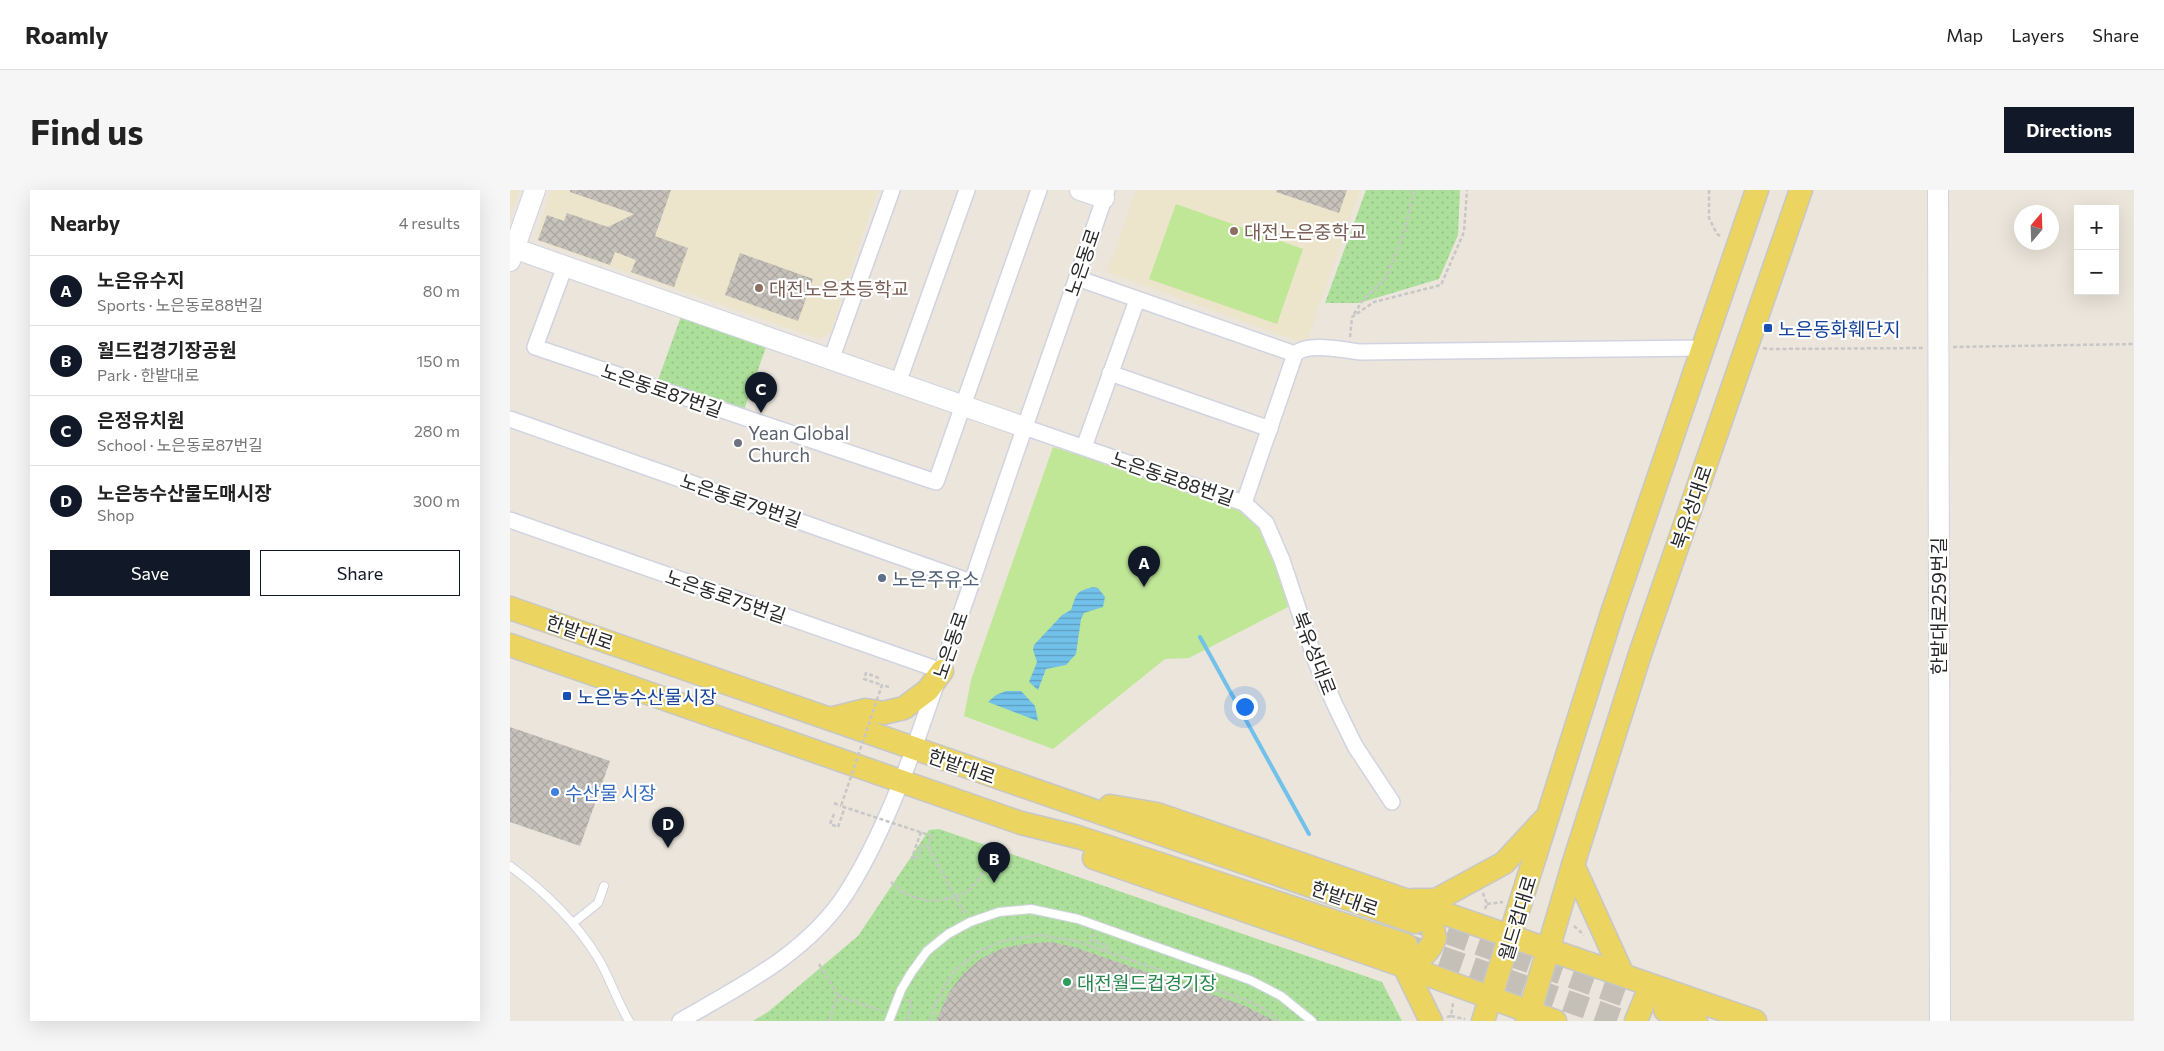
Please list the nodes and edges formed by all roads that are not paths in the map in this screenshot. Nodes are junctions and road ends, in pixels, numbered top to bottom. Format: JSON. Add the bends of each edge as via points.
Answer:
{"nodes":[{"id":1,"x":535,"y":190,"type":"edge"},
{"id":2,"x":892,"y":190,"type":"edge"},
{"id":3,"x":967,"y":190,"type":"edge"},
{"id":4,"x":1039,"y":190,"type":"edge"},
{"id":5,"x":1080,"y":190,"type":"edge"},
{"id":6,"x":1758,"y":190,"type":"edge"},
{"id":7,"x":1801,"y":190,"type":"edge"},
{"id":8,"x":1938,"y":190,"type":"edge"},
{"id":9,"x":1106,"y":194,"type":"edge"},
{"id":10,"x":511,"y":252,"type":"edge"},
{"id":11,"x":564,"y":266,"type":"junction"},
{"id":12,"x":1076,"y":278,"type":"junction"},
{"id":13,"x":1137,"y":300,"type":"junction"},
{"id":14,"x":1705,"y":348,"type":"junction"},
{"id":15,"x":1295,"y":354,"type":"junction"},
{"id":16,"x":831,"y":360,"type":"junction"},
{"id":17,"x":1110,"y":373,"type":"junction"},
{"id":18,"x":898,"y":383,"type":"junction"},
{"id":19,"x":962,"y":405,"type":"junction"},
{"id":20,"x":510,"y":419,"type":"edge"},
{"id":21,"x":1024,"y":426,"type":"junction"},
{"id":22,"x":1270,"y":429,"type":"junction"},
{"id":23,"x":1084,"y":447,"type":"junction"},
{"id":24,"x":1244,"y":503,"type":"junction"},
{"id":25,"x":510,"y":520,"type":"edge"},
{"id":26,"x":972,"y":582,"type":"junction"},
{"id":27,"x":510,"y":608,"type":"edge"},
{"id":28,"x":510,"y":645,"type":"edge"},
{"id":29,"x":942,"y":672,"type":"junction"},
{"id":30,"x":830,"y":719,"type":"junction"},
{"id":31,"x":913,"y":748,"type":"junction"},
{"id":32,"x":902,"y":782,"type":"junction"},
{"id":33,"x":1392,"y":802,"type":"dead end"},
{"id":34,"x":1548,"y":815,"type":"junction"},
{"id":35,"x":1586,"y":826,"type":"joint"},
{"id":36,"x":1573,"y":864,"type":"junction"},
{"id":37,"x":510,"y":866,"type":"edge"},
{"id":38,"x":604,"y":886,"type":"dead end"},
{"id":39,"x":1412,"y":908,"type":"junction"},
{"id":40,"x":573,"y":923,"type":"junction"},
{"id":41,"x":1511,"y":937,"type":"junction"},
{"id":42,"x":1548,"y":949,"type":"junction"},
{"id":43,"x":1405,"y":956,"type":"junction"},
{"id":44,"x":1623,"y":975,"type":"junction"},
{"id":45,"x":1658,"y":988,"type":"junction"},
{"id":46,"x":1491,"y":998,"type":"junction"},
{"id":47,"x":1665,"y":1010,"type":"tunnel mouth"},
{"id":48,"x":1529,"y":1016,"type":"edge"},
{"id":49,"x":890,"y":1018,"type":"edge"},
{"id":50,"x":1442,"y":1018,"type":"edge"},
{"id":51,"x":1474,"y":1020,"type":"edge"},
{"id":52,"x":629,"y":1021,"type":"edge"},
{"id":53,"x":680,"y":1021,"type":"edge"},
{"id":54,"x":1312,"y":1021,"type":"edge"},
{"id":55,"x":1555,"y":1021,"type":"edge"},
{"id":56,"x":1636,"y":1021,"type":"edge"},
{"id":57,"x":1696,"y":1021,"type":"edge"},
{"id":58,"x":1755,"y":1021,"type":"edge"},
{"id":59,"x":1940,"y":1021,"type":"edge"}],
"edges":[{"from":1,"to":10,"type":"street"},
{"from":2,"to":16,"type":"street"},
{"from":3,"to":18,"type":"street"},
{"from":4,"to":19,"type":"street","name":"노은동로87번길"},
{"from":5,"to":9,"type":"street"},
{"from":6,"to":14,"type":"main road","name":"북유성대로"},
{"from":7,"to":35,"type":"main road","name":"북유성대로","via":[[1640,654]]},
{"from":8,"to":59,"type":"street","name":"한밭대로259번길"},
{"from":9,"to":12,"type":"street","name":"노은동로"},
{"from":10,"to":11,"type":"street"},
{"from":11,"to":16,"type":"street"},
{"from":11,"to":19,"type":"street","name":"노은동로87번길","via":[[536,347],[936,482]]},
{"from":12,"to":13,"type":"street"},
{"from":12,"to":21,"type":"street","name":"노은동로"},
{"from":13,"to":15,"type":"street"},
{"from":13,"to":17,"type":"street"},
{"from":14,"to":15,"type":"street","via":[[1350,351],[1310,347]]},
{"from":14,"to":34,"type":"main road","name":"북유성대로","via":[[1613,610]]},
{"from":15,"to":22,"type":"street","name":"노은동로88번길"},
{"from":16,"to":18,"type":"street"},
{"from":17,"to":22,"type":"street"},
{"from":17,"to":23,"type":"street"},
{"from":18,"to":19,"type":"street"},
{"from":19,"to":21,"type":"street"},
{"from":20,"to":26,"type":"street","name":"노은동로79번길"},
{"from":21,"to":23,"type":"street","name":"노은동로88번길"},
{"from":21,"to":26,"type":"street","name":"노은동로"},
{"from":22,"to":24,"type":"street","name":"노은동로88번길"},
{"from":23,"to":24,"type":"street","name":"노은동로88번길"},
{"from":24,"to":33,"type":"street","name":"북유성대로","via":[[1266,523],[1334,705],[1355,746]]},
{"from":25,"to":29,"type":"street","name":"노은동로75번길"},
{"from":26,"to":29,"type":"street","name":"노은동로"},
{"from":27,"to":30,"type":"main road","name":"한밭대로"},
{"from":28,"to":32,"type":"main road","name":"한밭대로"},
{"from":29,"to":30,"type":"main road","via":[[928,690],[904,708],[883,713],[866,710]]},
{"from":29,"to":31,"type":"street","name":"노은동로"},
{"from":30,"to":31,"type":"main road","name":"한밭대로"},
{"from":31,"to":32,"type":"street","name":"노은동로"},
{"from":31,"to":39,"type":"main road","name":"한밭대로","via":[[1043,794]]},
{"from":32,"to":43,"type":"main road","name":"한밭대로","via":[[1021,823],[1078,837]]},
{"from":32,"to":53,"type":"street","name":"노은동로","via":[[846,893],[816,930],[774,967]]},
{"from":34,"to":39,"type":"main road","via":[[1504,863],[1436,900]]},
{"from":34,"to":41,"type":"main road","name":"월드컵대로"},
{"from":35,"to":36,"type":"main road","name":"월드컵대로"},
{"from":36,"to":42,"type":"main road","name":"월드컵대로"},
{"from":36,"to":44,"type":"main road"},
{"from":37,"to":40,"type":"lane","via":[[537,886]]},
{"from":38,"to":40,"type":"lane","via":[[598,903]]},
{"from":39,"to":41,"type":"main road","name":"한밭대로"},
{"from":39,"to":43,"type":"main road","via":[[1430,915],[1435,938],[1425,954],[1414,963]]},
{"from":40,"to":52,"type":"lane","via":[[598,958]]},
{"from":41,"to":42,"type":"main road","name":"한밭대로"},
{"from":41,"to":46,"type":"main road","name":"월드컵대로"},
{"from":42,"to":44,"type":"main road","name":"한밭대로"},
{"from":42,"to":48,"type":"main road","name":"월드컵대로"},
{"from":43,"to":46,"type":"main road","name":"한밭대로"},
{"from":43,"to":50,"type":"main road"},
{"from":44,"to":45,"type":"main road","name":"한밭대로"},
{"from":45,"to":56,"type":"main road","via":[[1645,999]]},
{"from":45,"to":58,"type":"main road","name":"한밭대로"},
{"from":46,"to":48,"type":"main road","name":"한밭대로"},
{"from":46,"to":51,"type":"main road","name":"월드컵대로"},
{"from":47,"to":57,"type":"main road"},
{"from":48,"to":55,"type":"main road","name":"한밭대로"},
{"from":49,"to":54,"type":"lane","via":[[901,990],[927,951],[948,934],[999,912],[1030,909],[1078,919],[1250,980],[1281,996]]}]}
